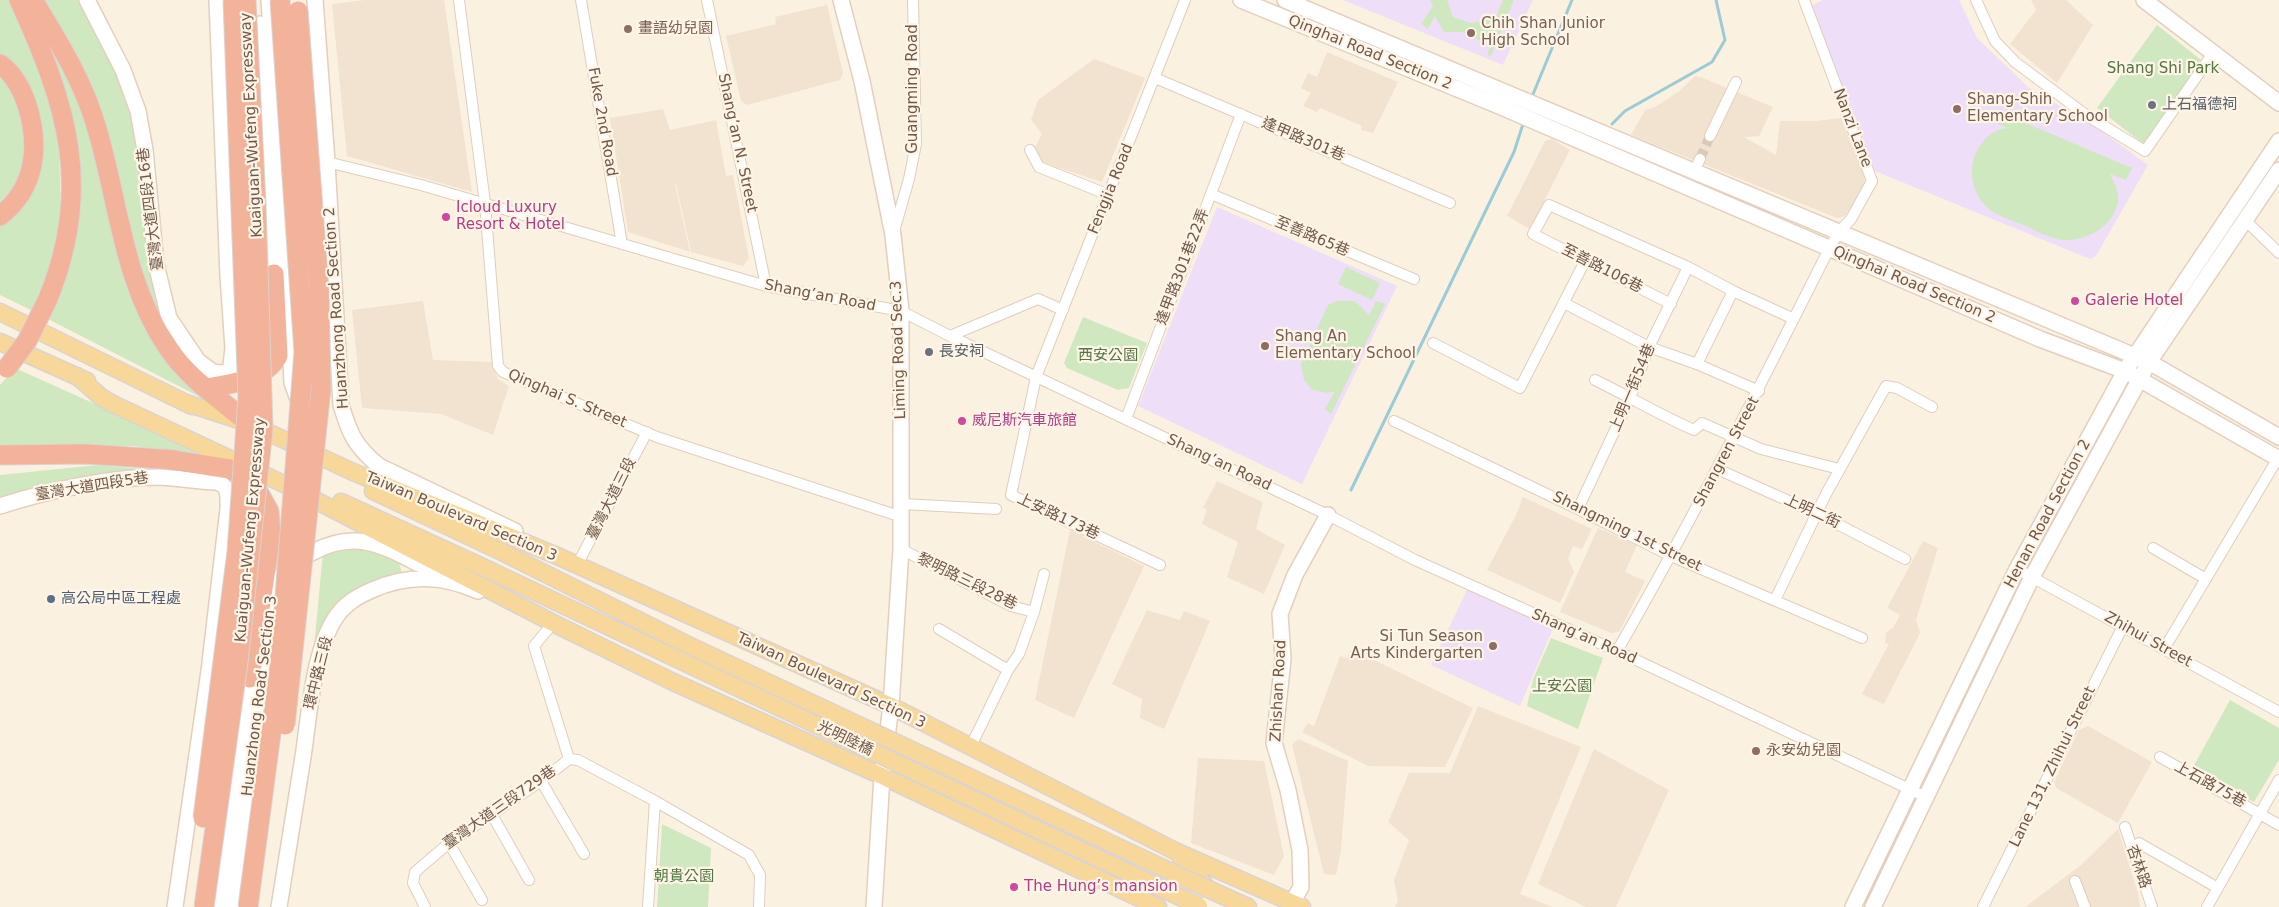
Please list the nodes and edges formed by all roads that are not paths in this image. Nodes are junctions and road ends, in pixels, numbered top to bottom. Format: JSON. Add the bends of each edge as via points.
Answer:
{"nodes":[{"id":1,"x":19,"y":0,"type":"edge"},
{"id":2,"x":33,"y":0,"type":"edge"},
{"id":3,"x":87,"y":0,"type":"edge"},
{"id":4,"x":217,"y":0,"type":"edge"},
{"id":5,"x":233,"y":0,"type":"edge"},
{"id":6,"x":246,"y":0,"type":"edge"},
{"id":7,"x":259,"y":0,"type":"edge"},
{"id":8,"x":269,"y":0,"type":"edge"},
{"id":9,"x":280,"y":0,"type":"edge"},
{"id":10,"x":315,"y":0,"type":"edge"},
{"id":11,"x":459,"y":0,"type":"edge"},
{"id":12,"x":582,"y":0,"type":"edge"},
{"id":13,"x":707,"y":0,"type":"edge"},
{"id":14,"x":842,"y":0,"type":"edge"},
{"id":15,"x":914,"y":0,"type":"edge"},
{"id":16,"x":1185,"y":0,"type":"edge"},
{"id":17,"x":1241,"y":0,"type":"edge"},
{"id":18,"x":1285,"y":0,"type":"edge"},
{"id":19,"x":1804,"y":0,"type":"edge"},
{"id":20,"x":1976,"y":0,"type":"edge"},
{"id":21,"x":2144,"y":0,"type":"edge"},
{"id":22,"x":298,"y":5,"type":"edge"},
{"id":23,"x":2213,"y":53,"type":"junction"},
{"id":24,"x":0,"y":64,"type":"edge"},
{"id":25,"x":1155,"y":78,"type":"junction"},
{"id":26,"x":1736,"y":82,"type":"dead end"},
{"id":27,"x":1502,"y":99,"type":"junction"},
{"id":28,"x":2279,"y":103,"type":"edge"},
{"id":29,"x":1241,"y":114,"type":"junction"},
{"id":30,"x":1546,"y":119,"type":"junction"},
{"id":31,"x":1710,"y":136,"type":"tunnel mouth"},
{"id":32,"x":2279,"y":141,"type":"edge"},
{"id":33,"x":1030,"y":150,"type":"dead end"},
{"id":34,"x":327,"y":162,"type":"junction"},
{"id":35,"x":2279,"y":170,"type":"edge"},
{"id":36,"x":1211,"y":194,"type":"junction"},
{"id":37,"x":1109,"y":195,"type":"junction"},
{"id":38,"x":485,"y":203,"type":"junction"},
{"id":39,"x":1450,"y":203,"type":"dead end"},
{"id":40,"x":0,"y":216,"type":"edge"},
{"id":41,"x":2245,"y":220,"type":"junction"},
{"id":42,"x":1839,"y":232,"type":"junction"},
{"id":43,"x":893,"y":235,"type":"junction"},
{"id":44,"x":622,"y":244,"type":"junction"},
{"id":45,"x":1829,"y":249,"type":"junction"},
{"id":46,"x":2279,"y":253,"type":"edge"},
{"id":47,"x":1585,"y":261,"type":"junction"},
{"id":48,"x":1688,"y":267,"type":"junction"},
{"id":49,"x":333,"y":270,"type":"junction"},
{"id":50,"x":281,"y":273,"type":"junction"},
{"id":51,"x":228,"y":276,"type":"junction"},
{"id":52,"x":1414,"y":279,"type":"dead end"},
{"id":53,"x":766,"y":286,"type":"junction"},
{"id":54,"x":1733,"y":291,"type":"junction"},
{"id":55,"x":1564,"y":302,"type":"junction"},
{"id":56,"x":1671,"y":304,"type":"junction"},
{"id":57,"x":1062,"y":310,"type":"junction"},
{"id":58,"x":901,"y":311,"type":"junction"},
{"id":59,"x":0,"y":312,"type":"edge"},
{"id":60,"x":1794,"y":319,"type":"junction"},
{"id":61,"x":950,"y":336,"type":"junction"},
{"id":62,"x":0,"y":342,"type":"edge"},
{"id":63,"x":1433,"y":343,"type":"dead end"},
{"id":64,"x":1649,"y":347,"type":"junction"},
{"id":65,"x":320,"y":350,"type":"junction"},
{"id":66,"x":2134,"y":356,"type":"junction"},
{"id":67,"x":2149,"y":362,"type":"junction"},
{"id":68,"x":1697,"y":364,"type":"junction"},
{"id":69,"x":3,"y":371,"type":"edge"},
{"id":70,"x":2125,"y":372,"type":"junction"},
{"id":71,"x":230,"y":374,"type":"junction"},
{"id":72,"x":77,"y":376,"type":"junction"},
{"id":73,"x":1036,"y":377,"type":"junction"},
{"id":74,"x":1595,"y":380,"type":"dead end"},
{"id":75,"x":2140,"y":380,"type":"junction"},
{"id":76,"x":206,"y":388,"type":"junction"},
{"id":77,"x":301,"y":390,"type":"junction"},
{"id":78,"x":1759,"y":390,"type":"junction"},
{"id":79,"x":248,"y":397,"type":"junction"},
{"id":80,"x":1630,"y":398,"type":"junction"},
{"id":81,"x":183,"y":402,"type":"junction"},
{"id":82,"x":1932,"y":407,"type":"dead end"},
{"id":83,"x":1126,"y":419,"type":"junction"},
{"id":84,"x":1394,"y":421,"type":"dead end"},
{"id":85,"x":255,"y":426,"type":"junction"},
{"id":86,"x":647,"y":432,"type":"junction"},
{"id":87,"x":1734,"y":437,"type":"junction"},
{"id":88,"x":2279,"y":437,"type":"edge"},
{"id":89,"x":86,"y":454,"type":"junction"},
{"id":90,"x":0,"y":455,"type":"edge"},
{"id":91,"x":165,"y":459,"type":"junction"},
{"id":92,"x":2278,"y":459,"type":"edge"},
{"id":93,"x":0,"y":464,"type":"edge"},
{"id":94,"x":1717,"y":469,"type":"junction"},
{"id":95,"x":1839,"y":469,"type":"junction"},
{"id":96,"x":252,"y":471,"type":"junction"},
{"id":97,"x":351,"y":476,"type":"junction"},
{"id":98,"x":240,"y":488,"type":"junction"},
{"id":99,"x":293,"y":491,"type":"junction"},
{"id":100,"x":0,"y":506,"type":"edge"},
{"id":101,"x":996,"y":509,"type":"dead end"},
{"id":102,"x":1578,"y":509,"type":"junction"},
{"id":103,"x":902,"y":510,"type":"junction"},
{"id":104,"x":1818,"y":514,"type":"junction"},
{"id":105,"x":1328,"y":515,"type":"junction"},
{"id":106,"x":308,"y":525,"type":"junction"},
{"id":107,"x":2153,"y":548,"type":"dead end"},
{"id":108,"x":902,"y":549,"type":"junction"},
{"id":109,"x":502,"y":552,"type":"joint"},
{"id":110,"x":555,"y":555,"type":"junction"},
{"id":111,"x":1672,"y":556,"type":"junction"},
{"id":112,"x":1905,"y":559,"type":"dead end"},
{"id":113,"x":578,"y":565,"type":"junction"},
{"id":114,"x":1160,"y":565,"type":"dead end"},
{"id":115,"x":2017,"y":569,"type":"junction"},
{"id":116,"x":1044,"y":574,"type":"dead end"},
{"id":117,"x":2032,"y":577,"type":"junction"},
{"id":118,"x":2206,"y":579,"type":"junction"},
{"id":119,"x":1776,"y":600,"type":"junction"},
{"id":120,"x":1034,"y":612,"type":"junction"},
{"id":121,"x":553,"y":623,"type":"junction"},
{"id":122,"x":2123,"y":626,"type":"junction"},
{"id":123,"x":939,"y":629,"type":"dead end"},
{"id":124,"x":1862,"y":638,"type":"dead end"},
{"id":125,"x":2164,"y":649,"type":"junction"},
{"id":126,"x":1617,"y":651,"type":"junction"},
{"id":127,"x":1008,"y":670,"type":"junction"},
{"id":128,"x":209,"y":671,"type":"junction"},
{"id":129,"x":257,"y":679,"type":"junction"},
{"id":130,"x":312,"y":689,"type":"junction"},
{"id":131,"x":891,"y":706,"type":"junction"},
{"id":132,"x":2279,"y":712,"type":"edge"},
{"id":133,"x":970,"y":748,"type":"junction"},
{"id":134,"x":2160,"y":757,"type":"dead end"},
{"id":135,"x":569,"y":759,"type":"junction"},
{"id":136,"x":882,"y":776,"type":"junction"},
{"id":137,"x":2279,"y":780,"type":"edge"},
{"id":138,"x":541,"y":781,"type":"junction"},
{"id":139,"x":1910,"y":789,"type":"junction"},
{"id":140,"x":1926,"y":797,"type":"junction"},
{"id":141,"x":655,"y":801,"type":"junction"},
{"id":142,"x":491,"y":813,"type":"junction"},
{"id":143,"x":2260,"y":813,"type":"junction"},
{"id":144,"x":2279,"y":825,"type":"edge"},
{"id":145,"x":2125,"y":827,"type":"dead end"},
{"id":146,"x":449,"y":842,"type":"junction"},
{"id":147,"x":2138,"y":843,"type":"dead end"},
{"id":148,"x":1175,"y":851,"type":"junction"},
{"id":149,"x":584,"y":854,"type":"dead end"},
{"id":150,"x":529,"y":880,"type":"dead end"},
{"id":151,"x":2075,"y":881,"type":"dead end"},
{"id":152,"x":2218,"y":888,"type":"junction"},
{"id":153,"x":1208,"y":889,"type":"junction"},
{"id":154,"x":482,"y":900,"type":"dead end"},
{"id":155,"x":1297,"y":905,"type":"edge"},
{"id":156,"x":1201,"y":906,"type":"edge"},
{"id":157,"x":175,"y":907,"type":"edge"},
{"id":158,"x":192,"y":907,"type":"edge"},
{"id":159,"x":204,"y":907,"type":"edge"},
{"id":160,"x":219,"y":907,"type":"edge"},
{"id":161,"x":233,"y":907,"type":"edge"},
{"id":162,"x":248,"y":907,"type":"edge"},
{"id":163,"x":260,"y":907,"type":"edge"},
{"id":164,"x":279,"y":907,"type":"edge"},
{"id":165,"x":426,"y":907,"type":"edge"},
{"id":166,"x":648,"y":907,"type":"edge"},
{"id":167,"x":759,"y":907,"type":"edge"},
{"id":168,"x":874,"y":907,"type":"edge"},
{"id":169,"x":1158,"y":907,"type":"edge"},
{"id":170,"x":1248,"y":907,"type":"edge"},
{"id":171,"x":1853,"y":907,"type":"edge"},
{"id":172,"x":1873,"y":907,"type":"edge"},
{"id":173,"x":1983,"y":907,"type":"edge"},
{"id":174,"x":2085,"y":907,"type":"edge"},
{"id":175,"x":2152,"y":907,"type":"edge"},
{"id":176,"x":2207,"y":907,"type":"edge"}],
"edges":[{"from":1,"to":69,"type":"highway","bridge":true,"via":[[51,73],[68,138],[71,174],[69,227],[58,275],[47,301],[27,341]]},
{"from":2,"to":76,"type":"highway","via":[[86,96],[98,129],[128,259],[148,315],[169,350]]},
{"from":3,"to":71,"type":"street","name":"臺灣大道四段16巷","via":[[123,70],[138,111],[156,264],[169,318],[198,361],[213,372]]},
{"from":4,"to":51,"type":"street"},
{"from":5,"to":79,"type":"highway","bridge":true},
{"from":6,"to":85,"type":"highway","name":"Kuaiguan-Wufeng Expressway","bridge":true,"via":[[256,204]]},
{"from":7,"to":50,"type":"street"},
{"from":8,"to":50,"type":"street"},
{"from":9,"to":77,"type":"highway","bridge":true,"via":[[304,352]]},
{"from":10,"to":34,"type":"street","name":"Huanzhong Road Section 2"},
{"from":11,"to":38,"type":"street","name":"Qinghai S. Street"},
{"from":12,"to":44,"type":"street","name":"Fuke 2nd Road"},
{"from":13,"to":53,"type":"street","name":"Shang’an N. Street"},
{"from":14,"to":43,"type":"street","name":"Liming Road Sec.3"},
{"from":15,"to":43,"type":"street","name":"Guangming Road","via":[[916,144],[910,179]]},
{"from":16,"to":25,"type":"street","name":"Fengjia Road"},
{"from":17,"to":27,"type":"street","name":"Qinghai Road Section 2"},
{"from":18,"to":27,"type":"street","name":"Qinghai Road Section 2"},
{"from":19,"to":42,"type":"street","name":"Nanzi Lane","via":[[1872,181],[1851,219]]},
{"from":20,"to":23,"type":"street","via":[[1995,41],[2015,62],[2086,114],[2145,151]]},
{"from":21,"to":23,"type":"street"},
{"from":22,"to":65,"type":"highway","bridge":true},
{"from":23,"to":28,"type":"street"},
{"from":24,"to":40,"type":"highway","via":[[14,78],[25,100],[33,126],[35,150],[32,171],[23,190]]},
{"from":25,"to":29,"type":"street","name":"逢甲路301巷"},
{"from":25,"to":37,"type":"street","name":"Fengjia Road"},
{"from":26,"to":31,"type":"street"},
{"from":27,"to":30,"type":"street"},
{"from":29,"to":36,"type":"street","name":"逢甲路301巷22弄"},
{"from":29,"to":39,"type":"street","name":"逢甲路301巷"},
{"from":30,"to":42,"type":"street","name":"Qinghai Road Section 2","via":[[1697,166]]},
{"from":30,"to":45,"type":"street","name":"Qinghai Road Section 2"},
{"from":32,"to":66,"type":"street","name":"Henan Road Section 2"},
{"from":33,"to":37,"type":"street","via":[[1039,167]]},
{"from":34,"to":38,"type":"street","name":"Shang’an Road"},
{"from":34,"to":49,"type":"street","name":"Huanzhong Road Section 2"},
{"from":35,"to":41,"type":"street","name":"Henan Road Section 2"},
{"from":36,"to":52,"type":"street","name":"至善路65巷"},
{"from":36,"to":83,"type":"street","name":"逢甲路301巷22弄"},
{"from":37,"to":57,"type":"street","name":"Fengjia Road"},
{"from":38,"to":44,"type":"street","name":"Shang’an Road"},
{"from":38,"to":86,"type":"street","name":"Qinghai S. Street","via":[[498,366],[503,372]]},
{"from":41,"to":46,"type":"street"},
{"from":41,"to":67,"type":"street","name":"Henan Road Section 2"},
{"from":42,"to":45,"type":"street","name":"Nanzi Lane"},
{"from":42,"to":66,"type":"street","name":"Qinghai Road Section 2"},
{"from":43,"to":58,"type":"street","name":"Liming Road Sec.3"},
{"from":44,"to":53,"type":"street","name":"Shang’an Road"},
{"from":45,"to":60,"type":"street","name":"Shangren Street"},
{"from":45,"to":70,"type":"street","name":"Qinghai Road Section 2"},
{"from":47,"to":48,"type":"street","name":"至善路106巷","via":[[1533,234],[1549,205]]},
{"from":47,"to":55,"type":"street"},
{"from":47,"to":56,"type":"street","name":"至善路106巷"},
{"from":48,"to":54,"type":"street"},
{"from":48,"to":56,"type":"street","name":"上明一街54巷"},
{"from":49,"to":50,"type":"street"},
{"from":49,"to":110,"type":"street","name":"Huanzhong Road Section 2","via":[[341,405],[348,430],[361,452],[380,466],[524,536]]},
{"from":50,"to":51,"type":"street"},
{"from":50,"to":71,"type":"street","via":[[255,348]]},
{"from":50,"to":76,"type":"highway","via":[[278,356],[272,366],[238,382]]},
{"from":50,"to":110,"type":"street","via":[[292,383],[304,417],[328,453]]},
{"from":51,"to":71,"type":"street","via":[[233,348]]},
{"from":53,"to":58,"type":"street","name":"Shang’an Road"},
{"from":54,"to":60,"type":"street"},
{"from":54,"to":68,"type":"street"},
{"from":55,"to":63,"type":"street","via":[[1520,388]]},
{"from":55,"to":64,"type":"street"},
{"from":56,"to":64,"type":"street","name":"上明一街54巷"},
{"from":57,"to":61,"type":"street","via":[[1038,299]]},
{"from":57,"to":73,"type":"street","name":"Fengjia Road"},
{"from":58,"to":61,"type":"street","name":"Shang’an Road"},
{"from":58,"to":103,"type":"street","name":"Liming Road Sec.3"},
{"from":59,"to":81,"type":"main road"},
{"from":60,"to":78,"type":"street","name":"Shangren Street"},
{"from":61,"to":73,"type":"street","name":"Shang’an Road"},
{"from":62,"to":72,"type":"main road"},
{"from":64,"to":68,"type":"street"},
{"from":64,"to":80,"type":"street","name":"上明一街54巷"},
{"from":65,"to":77,"type":"highway","bridge":true},
{"from":65,"to":106,"type":"highway","bridge":true,"via":[[321,389]]},
{"from":66,"to":67,"type":"street","name":"Qinghai Road Section 2"},
{"from":66,"to":70,"type":"street","name":"Henan Road Section 2"},
{"from":67,"to":75,"type":"street","name":"Henan Road Section 2"},
{"from":67,"to":88,"type":"street","name":"Qinghai Road Section 2"},
{"from":68,"to":78,"type":"street"},
{"from":70,"to":75,"type":"street","name":"Qinghai Road Section 2"},
{"from":70,"to":115,"type":"street","name":"Henan Road Section 2"},
{"from":72,"to":96,"type":"main road","via":[[113,404]]},
{"from":72,"to":156,"type":"main road","name":"光明陸橋","bridge":true},
{"from":73,"to":83,"type":"street","name":"Shang’an Road"},
{"from":73,"to":114,"type":"street","name":"上安路173巷","via":[[1012,496]]},
{"from":74,"to":80,"type":"street"},
{"from":75,"to":92,"type":"street","name":"Qinghai Road Section 2"},
{"from":75,"to":117,"type":"street","name":"Henan Road Section 2"},
{"from":76,"to":85,"type":"highway"},
{"from":77,"to":99,"type":"highway","bridge":true},
{"from":78,"to":87,"type":"street","name":"Shangren Street"},
{"from":79,"to":85,"type":"highway","bridge":true},
{"from":79,"to":98,"type":"highway","bridge":true},
{"from":80,"to":87,"type":"street","via":[[1694,430],[1702,423]]},
{"from":80,"to":102,"type":"street","name":"上明一街54巷"},
{"from":81,"to":85,"type":"main road"},
{"from":81,"to":97,"type":"main road"},
{"from":82,"to":95,"type":"street","via":[[1898,388],[1886,386]]},
{"from":83,"to":105,"type":"street","name":"Shang’an Road"},
{"from":84,"to":102,"type":"street","name":"Shangming 1st Street"},
{"from":85,"to":96,"type":"highway","name":"Kuaiguan-Wufeng Expressway","bridge":true},
{"from":85,"to":97,"type":"main road"},
{"from":86,"to":103,"type":"street","name":"Qinghai S. Street"},
{"from":86,"to":113,"type":"street","name":"臺灣大道三段"},
{"from":87,"to":94,"type":"street","name":"Shangren Street"},
{"from":87,"to":95,"type":"street","via":[[1790,458]]},
{"from":89,"to":90,"type":"highway"},
{"from":89,"to":91,"type":"highway"},
{"from":89,"to":93,"type":"highway"},
{"from":91,"to":96,"type":"highway"},
{"from":91,"to":129,"type":"highway","via":[[230,469],[259,493],[269,511],[271,534]]},
{"from":92,"to":118,"type":"street"},
{"from":94,"to":104,"type":"street","name":"上明二街"},
{"from":94,"to":111,"type":"street","name":"Shangren Street"},
{"from":95,"to":104,"type":"street"},
{"from":96,"to":98,"type":"highway","bridge":true},
{"from":96,"to":121,"type":"main road","via":[[288,486]]},
{"from":96,"to":159,"type":"highway","name":"Kuaiguan-Wufeng Expressway","bridge":true,"via":[[238,662]]},
{"from":97,"to":109,"type":"main road","name":"Taiwan Boulevard Section 3"},
{"from":97,"to":110,"type":"main road","name":"Taiwan Boulevard Section 3"},
{"from":98,"to":158,"type":"highway","bridge":true,"via":[[237,552]]},
{"from":99,"to":106,"type":"highway","bridge":true},
{"from":99,"to":162,"type":"highway","bridge":true,"via":[[279,673]]},
{"from":100,"to":128,"type":"street","name":"臺灣大道四段5巷","via":[[28,497],[116,481],[158,477],[222,484],[228,491],[228,509]]},
{"from":101,"to":103,"type":"street","name":"Qinghai S. Street"},
{"from":102,"to":111,"type":"street","name":"Shangming 1st Street"},
{"from":103,"to":108,"type":"street","name":"Liming Road Sec.3"},
{"from":104,"to":112,"type":"street","name":"上明二街"},
{"from":104,"to":119,"type":"street"},
{"from":105,"to":126,"type":"street","name":"Shang’an Road","via":[[1415,560]]},
{"from":105,"to":155,"type":"street","name":"Zhishan Road","via":[[1296,575],[1280,614],[1283,659],[1274,743],[1288,790],[1300,850],[1301,887]]},
{"from":106,"to":163,"type":"highway","bridge":true},
{"from":107,"to":118,"type":"street"},
{"from":108,"to":120,"type":"street","name":"黎明路三段28巷","via":[[1011,606]]},
{"from":108,"to":131,"type":"street","name":"Liming Road Sec.3"},
{"from":109,"to":153,"type":"main road","name":"光明陸橋","bridge":true,"via":[[684,643]]},
{"from":110,"to":113,"type":"main road","name":"Taiwan Boulevard Section 3"},
{"from":111,"to":119,"type":"street","name":"Shangming 1st Street"},
{"from":111,"to":126,"type":"street","name":"Shangren Street"},
{"from":113,"to":131,"type":"main road","name":"Taiwan Boulevard Section 3"},
{"from":115,"to":117,"type":"street","name":"Zhihui Street"},
{"from":115,"to":139,"type":"street","name":"Henan Road Section 2"},
{"from":116,"to":120,"type":"street"},
{"from":117,"to":122,"type":"street","name":"Zhihui Street"},
{"from":117,"to":140,"type":"street","name":"Henan Road Section 2"},
{"from":118,"to":125,"type":"street"},
{"from":119,"to":124,"type":"street","name":"Shangming 1st Street"},
{"from":120,"to":127,"type":"street","via":[[1019,654]]},
{"from":121,"to":129,"type":"street","name":"Huanzhong Road Section 3","via":[[378,544],[357,540],[329,544],[283,571],[274,588]]},
{"from":121,"to":130,"type":"street","name":"環中路三段","via":[[457,583],[431,578],[392,581],[357,597],[342,608],[328,634]]},
{"from":121,"to":135,"type":"street","name":"臺灣大道三段729巷","via":[[534,646]]},
{"from":121,"to":136,"type":"main road","via":[[671,681]]},
{"from":122,"to":125,"type":"street","name":"Zhihui Street"},
{"from":122,"to":173,"type":"street","name":"Lane 131, Zhihui Street"},
{"from":123,"to":127,"type":"street"},
{"from":125,"to":132,"type":"street","name":"Zhihui Street"},
{"from":126,"to":139,"type":"street","name":"Shang’an Road"},
{"from":127,"to":133,"type":"street"},
{"from":128,"to":129,"type":"street"},
{"from":128,"to":157,"type":"street"},
{"from":129,"to":130,"type":"street"},
{"from":129,"to":160,"type":"street","name":"Huanzhong Road Section 3"},
{"from":129,"to":161,"type":"street","name":"Huanzhong Road Section 3"},
{"from":130,"to":164,"type":"street","name":"環中路三段"},
{"from":131,"to":133,"type":"main road","name":"Taiwan Boulevard Section 3"},
{"from":131,"to":136,"type":"street","name":"Liming Road Sec.3"},
{"from":133,"to":148,"type":"main road","name":"Taiwan Boulevard Section 3"},
{"from":134,"to":143,"type":"street","name":"上石路75巷"},
{"from":135,"to":138,"type":"street","name":"臺灣大道三段729巷"},
{"from":135,"to":141,"type":"street","via":[[578,760]]},
{"from":136,"to":168,"type":"street","name":"Liming Road Sec.3"},
{"from":136,"to":169,"type":"main road"},
{"from":137,"to":143,"type":"street"},
{"from":138,"to":142,"type":"street","name":"臺灣大道三段729巷"},
{"from":138,"to":149,"type":"street"},
{"from":139,"to":140,"type":"street","name":"Shang’an Road"},
{"from":139,"to":171,"type":"street","name":"Henan Road Section 2"},
{"from":140,"to":172,"type":"street","name":"Henan Road Section 2"},
{"from":141,"to":166,"type":"street"},
{"from":141,"to":167,"type":"street","via":[[749,854],[760,876]]},
{"from":142,"to":146,"type":"street","name":"臺灣大道三段729巷"},
{"from":142,"to":150,"type":"street"},
{"from":143,"to":144,"type":"street","name":"上石路75巷"},
{"from":143,"to":152,"type":"street"},
{"from":145,"to":175,"type":"street","name":"杏林路"},
{"from":146,"to":154,"type":"street"},
{"from":146,"to":165,"type":"street","name":"臺灣大道三段729巷","via":[[415,872],[413,884]]},
{"from":147,"to":152,"type":"street"},
{"from":148,"to":153,"type":"main road"},
{"from":148,"to":155,"type":"main road","name":"Taiwan Boulevard Section 3"},
{"from":151,"to":174,"type":"street"},
{"from":152,"to":176,"type":"street"},
{"from":153,"to":170,"type":"main road"}]}
